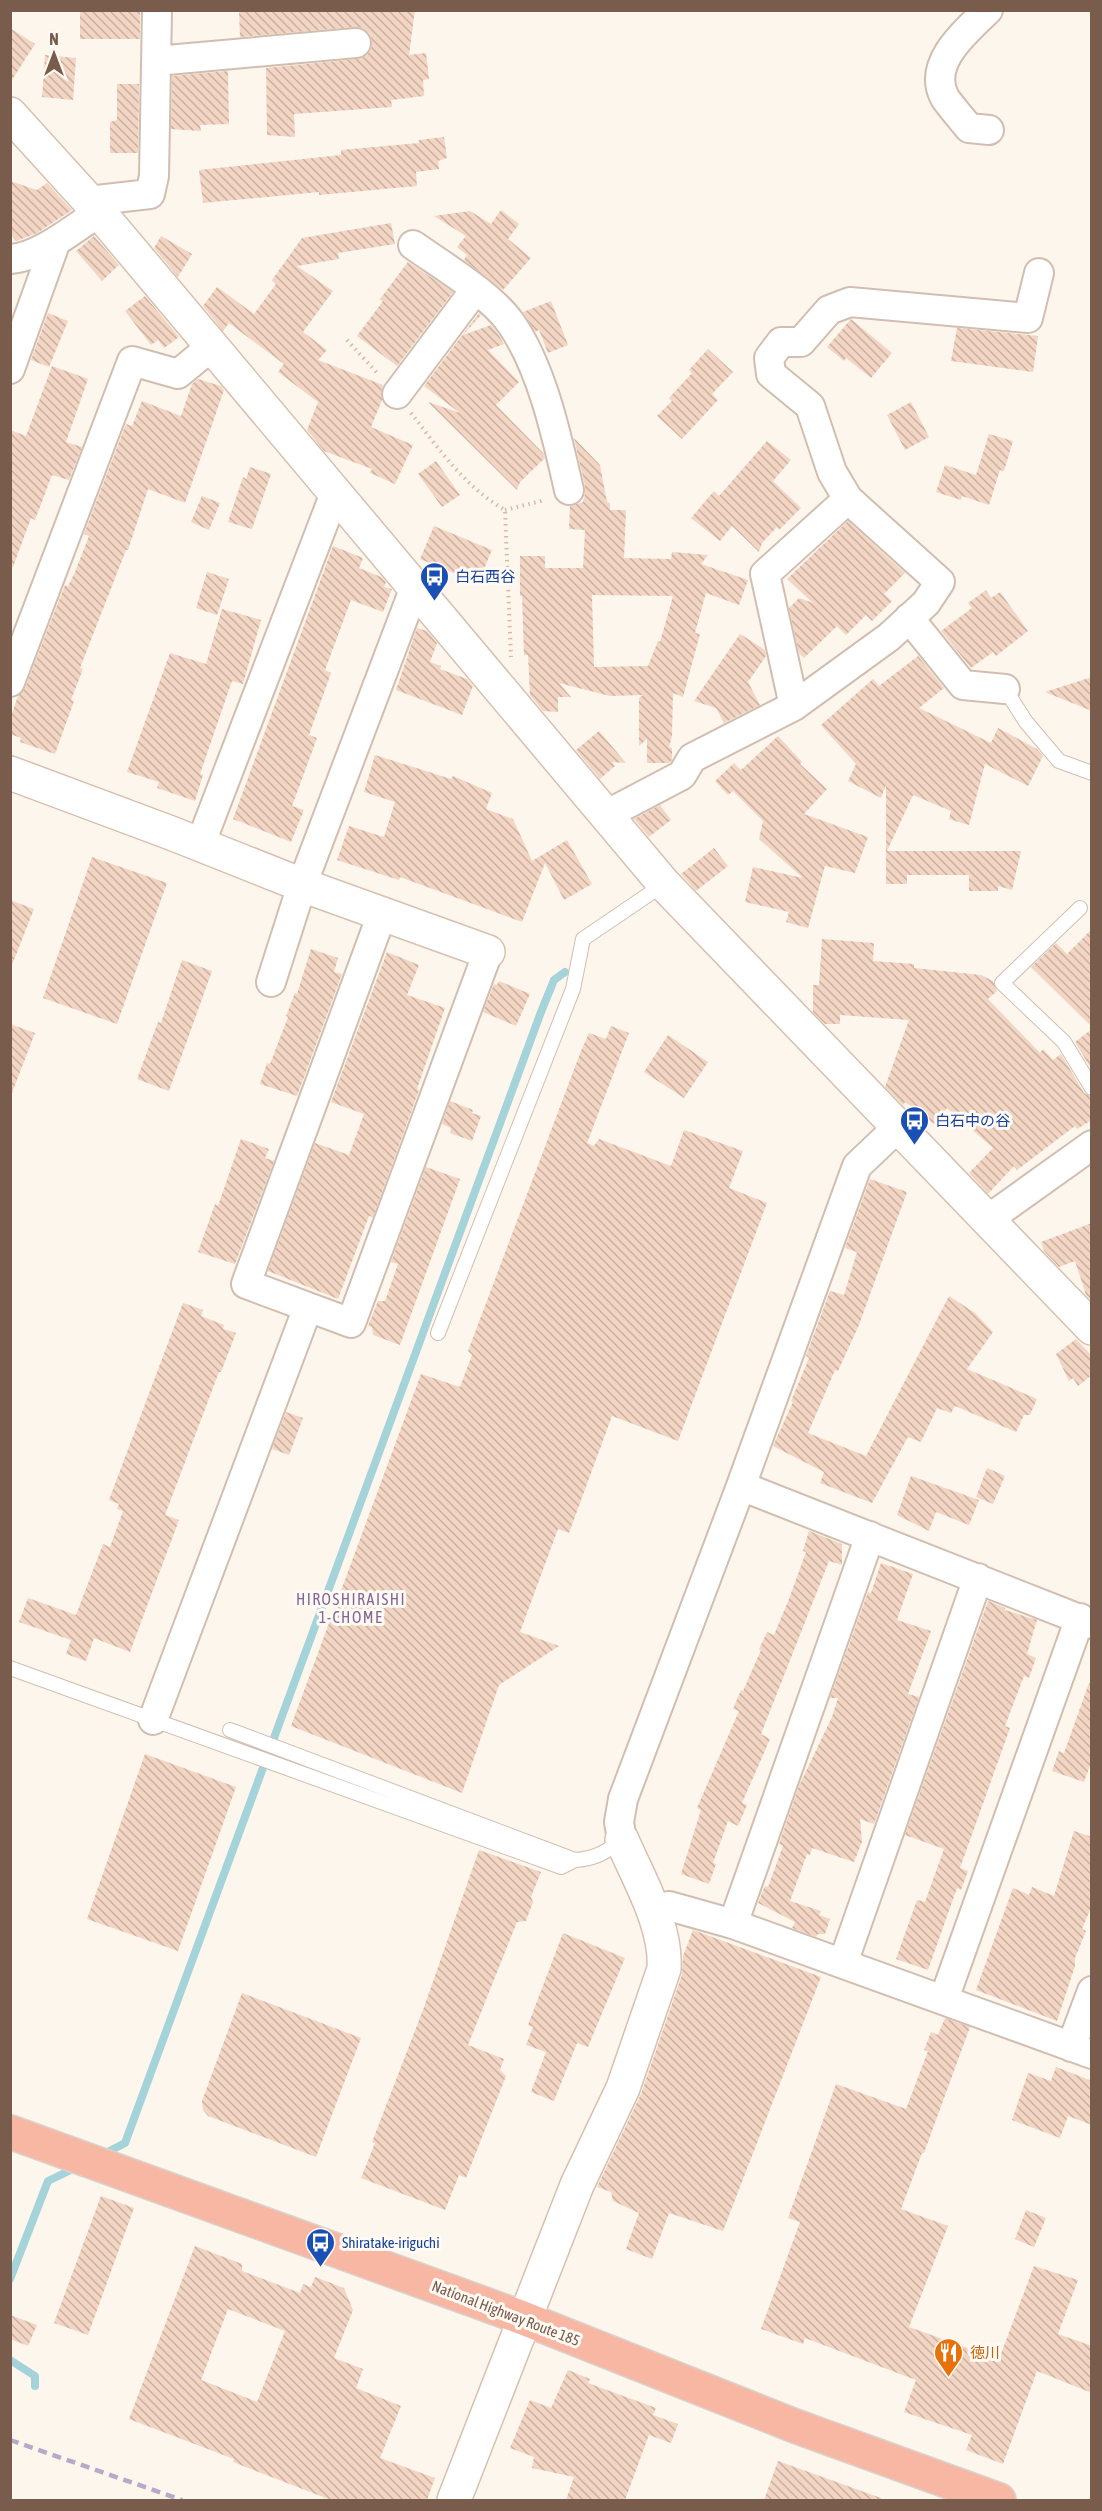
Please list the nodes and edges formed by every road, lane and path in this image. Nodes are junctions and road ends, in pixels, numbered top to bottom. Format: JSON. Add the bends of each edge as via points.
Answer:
{"nodes":[{"id":1,"x":157,"y":10,"type":"edge"},
{"id":2,"x":988,"y":10,"type":"edge"},
{"id":3,"x":356,"y":43,"type":"dead end"},
{"id":4,"x":156,"y":61,"type":"junction"},
{"id":5,"x":10,"y":114,"type":"edge"},
{"id":6,"x":989,"y":130,"type":"dead end"},
{"id":7,"x":93,"y":207,"type":"junction"},
{"id":8,"x":56,"y":241,"type":"junction"},
{"id":9,"x":412,"y":245,"type":"dead end"},
{"id":10,"x":10,"y":259,"type":"edge"},
{"id":11,"x":1039,"y":273,"type":"dead end"},
{"id":12,"x":475,"y":290,"type":"junction"},
{"id":13,"x":347,"y":340,"type":"dead end"},
{"id":14,"x":212,"y":346,"type":"junction"},
{"id":15,"x":10,"y":369,"type":"edge"},
{"id":16,"x":397,"y":394,"type":"junction"},
{"id":17,"x":569,"y":490,"type":"joint"},
{"id":18,"x":335,"y":493,"type":"junction"},
{"id":19,"x":848,"y":499,"type":"junction"},
{"id":20,"x":505,"y":510,"type":"junction"},
{"id":21,"x":414,"y":587,"type":"junction"},
{"id":22,"x":909,"y":618,"type":"junction"},
{"id":23,"x":511,"y":658,"type":"dead end"},
{"id":24,"x":10,"y":682,"type":"edge"},
{"id":25,"x":1005,"y":689,"type":"joint"},
{"id":26,"x":794,"y":706,"type":"junction"},
{"id":27,"x":10,"y":773,"type":"edge"},
{"id":28,"x":1092,"y":773,"type":"edge"},
{"id":29,"x":606,"y":815,"type":"junction"},
{"id":30,"x":200,"y":846,"type":"junction"},
{"id":31,"x":664,"y":884,"type":"junction"},
{"id":32,"x":302,"y":885,"type":"junction"},
{"id":33,"x":1080,"y":908,"type":"dead end"},
{"id":34,"x":382,"y":914,"type":"junction"},
{"id":35,"x":488,"y":952,"type":"joint"},
{"id":36,"x":271,"y":982,"type":"dead end"},
{"id":37,"x":1092,"y":1088,"type":"edge"},
{"id":38,"x":898,"y":1127,"type":"junction"},
{"id":39,"x":1092,"y":1145,"type":"edge"},
{"id":40,"x":987,"y":1220,"type":"junction"},
{"id":41,"x":308,"y":1308,"type":"junction"},
{"id":42,"x":1092,"y":1328,"type":"edge"},
{"id":43,"x":438,"y":1333,"type":"dead end"},
{"id":44,"x":741,"y":1486,"type":"junction"},
{"id":45,"x":870,"y":1536,"type":"junction"},
{"id":46,"x":978,"y":1578,"type":"junction"},
{"id":47,"x":1086,"y":1621,"type":"edge"},
{"id":48,"x":10,"y":1668,"type":"edge"},
{"id":49,"x":153,"y":1720,"type":"junction"},
{"id":50,"x":230,"y":1730,"type":"dead end"},
{"id":51,"x":622,"y":1840,"type":"junction"},
{"id":52,"x":575,"y":1860,"type":"junction"},
{"id":53,"x":652,"y":1910,"type":"junction"},
{"id":54,"x":733,"y":1924,"type":"junction"},
{"id":55,"x":843,"y":1963,"type":"junction"},
{"id":56,"x":1092,"y":1991,"type":"edge"},
{"id":57,"x":944,"y":1999,"type":"junction"},
{"id":58,"x":1081,"y":2051,"type":"edge"},
{"id":59,"x":10,"y":2132,"type":"edge"},
{"id":60,"x":523,"y":2318,"type":"junction"},
{"id":61,"x":454,"y":2500,"type":"edge"},
{"id":62,"x":999,"y":2500,"type":"edge"}],
"edges":[{"from":1,"to":4,"type":"street"},
{"from":2,"to":6,"type":"street","via":[[948,53],[940,78],[944,96],[969,128]]},
{"from":3,"to":4,"type":"street"},
{"from":4,"to":7,"type":"street","via":[[154,176],[150,194]]},
{"from":5,"to":7,"type":"street"},
{"from":7,"to":8,"type":"street"},
{"from":7,"to":14,"type":"street"},
{"from":8,"to":10,"type":"street"},
{"from":8,"to":15,"type":"street"},
{"from":9,"to":12,"type":"street"},
{"from":11,"to":19,"type":"street","via":[[1029,318],[850,302],[829,310],[801,342],[781,342],[770,358],[771,374],[810,406],[832,472]]},
{"from":12,"to":16,"type":"street"},
{"from":12,"to":17,"type":"street","via":[[509,321],[526,352],[552,418]]},
{"from":13,"to":16,"type":"path"},
{"from":14,"to":18,"type":"street"},
{"from":14,"to":24,"type":"street","via":[[178,374],[132,361]]},
{"from":16,"to":20,"type":"path","via":[[450,464]]},
{"from":17,"to":20,"type":"path"},
{"from":18,"to":21,"type":"street"},
{"from":18,"to":30,"type":"street"},
{"from":19,"to":22,"type":"street","via":[[940,582],[926,603]]},
{"from":19,"to":26,"type":"street","via":[[765,574]]},
{"from":20,"to":23,"type":"path"},
{"from":21,"to":29,"type":"street"},
{"from":21,"to":32,"type":"street"},
{"from":22,"to":25,"type":"street","via":[[963,685]]},
{"from":22,"to":26,"type":"street"},
{"from":25,"to":28,"type":"lane","via":[[1059,761]]},
{"from":26,"to":29,"type":"street","via":[[692,758],[682,775]]},
{"from":27,"to":30,"type":"street"},
{"from":29,"to":31,"type":"street"},
{"from":30,"to":32,"type":"street"},
{"from":31,"to":38,"type":"street"},
{"from":31,"to":43,"type":"lane","via":[[583,939],[573,989]]},
{"from":32,"to":34,"type":"street"},
{"from":32,"to":36,"type":"street"},
{"from":33,"to":37,"type":"lane","via":[[1002,983],[1064,1042]]},
{"from":34,"to":35,"type":"street"},
{"from":34,"to":41,"type":"street","via":[[246,1284]]},
{"from":35,"to":41,"type":"street","via":[[351,1323]]},
{"from":38,"to":40,"type":"street"},
{"from":38,"to":44,"type":"street","via":[[857,1166]]},
{"from":39,"to":40,"type":"street"},
{"from":40,"to":42,"type":"street"},
{"from":41,"to":49,"type":"street"},
{"from":44,"to":45,"type":"street"},
{"from":44,"to":51,"type":"street","via":[[623,1799],[619,1822]]},
{"from":45,"to":46,"type":"street"},
{"from":45,"to":54,"type":"street"},
{"from":46,"to":47,"type":"street"},
{"from":46,"to":55,"type":"street"},
{"from":47,"to":57,"type":"street"},
{"from":48,"to":49,"type":"lane"},
{"from":49,"to":52,"type":"lane","via":[[561,1867]]},
{"from":50,"to":52,"type":"lane"},
{"from":51,"to":52,"type":"lane","via":[[590,1860]]},
{"from":51,"to":53,"type":"street"},
{"from":53,"to":54,"type":"street","via":[[669,1906]]},
{"from":53,"to":60,"type":"street","via":[[665,1957],[661,1981],[623,2088],[577,2184]]},
{"from":54,"to":55,"type":"street"},
{"from":55,"to":57,"type":"street"},
{"from":56,"to":58,"type":"street"},
{"from":57,"to":58,"type":"street"},
{"from":59,"to":60,"type":"highway","name":"National Highway Route 185"},
{"from":60,"to":61,"type":"street"},
{"from":60,"to":62,"type":"highway","name":"National Highway Route 185","via":[[795,2426]]}]}
